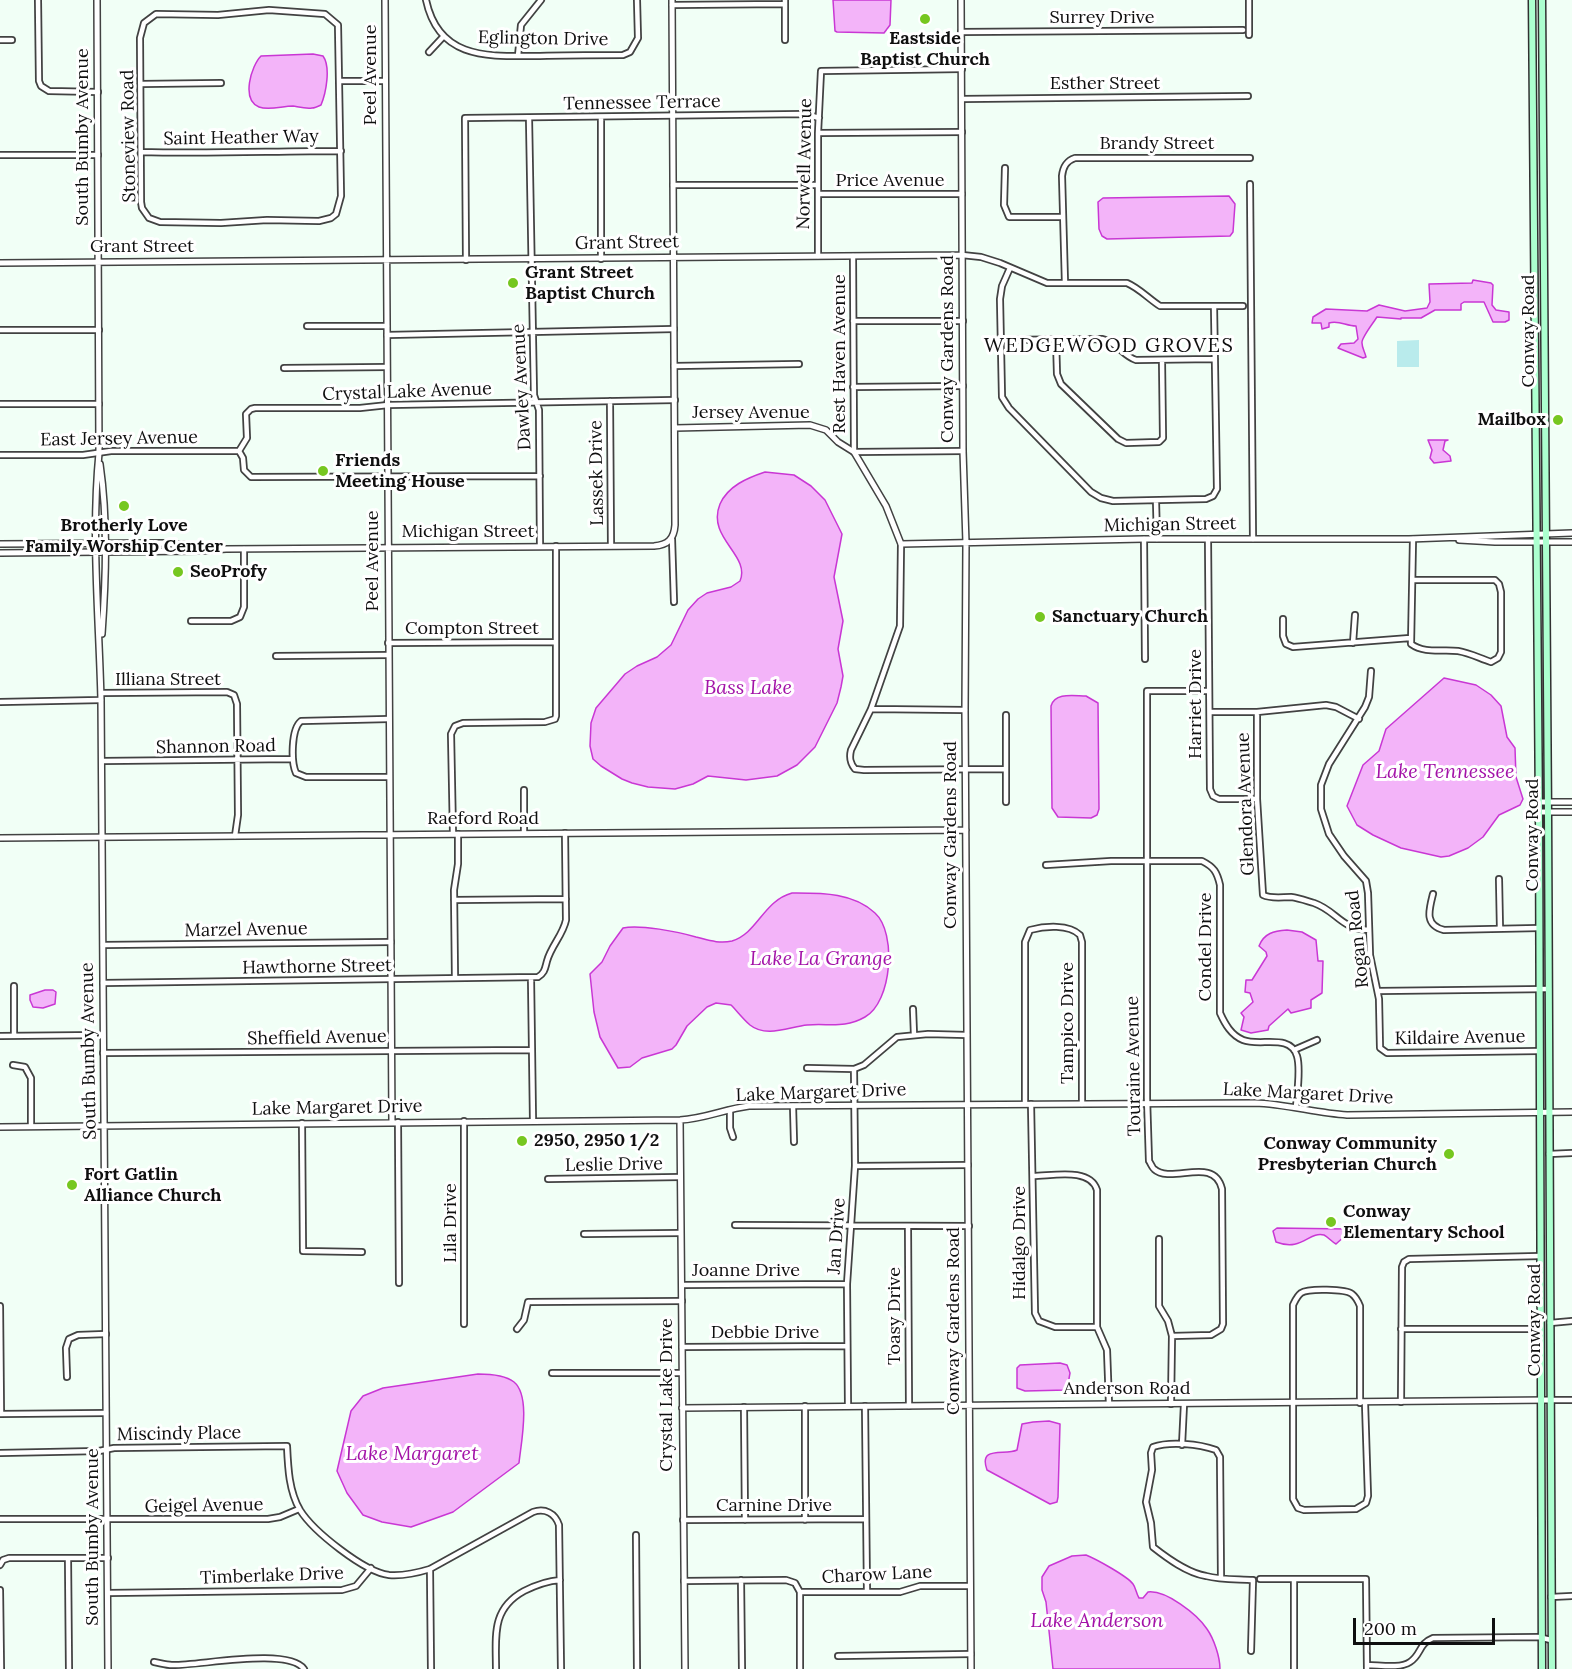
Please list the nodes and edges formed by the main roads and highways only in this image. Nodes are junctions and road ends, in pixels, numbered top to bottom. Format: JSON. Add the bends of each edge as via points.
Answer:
{"nodes":[{"id":1,"x":1532,"y":0,"type":"edge"},
{"id":2,"x":1542,"y":0,"type":"edge"},
{"id":3,"x":1534,"y":241,"type":"junction"},
{"id":4,"x":1544,"y":270,"type":"junction"},
{"id":5,"x":1537,"y":693,"type":"junction"},
{"id":6,"x":1548,"y":733,"type":"junction"},
{"id":7,"x":1540,"y":1300,"type":"junction"},
{"id":8,"x":1550,"y":1323,"type":"junction"},
{"id":9,"x":1542,"y":1565,"type":"junction"},
{"id":10,"x":1551,"y":1597,"type":"junction"},
{"id":11,"x":1542,"y":1669,"type":"edge"},
{"id":12,"x":1551,"y":1669,"type":"edge"}],
"edges":[{"from":1,"to":3,"type":"main road","name":"Conway Road"},
{"from":2,"to":4,"type":"main road","name":"Conway Road"},
{"from":3,"to":4,"type":"main road"},
{"from":3,"to":5,"type":"main road","name":"Conway Road"},
{"from":4,"to":6,"type":"main road","name":"Conway Road"},
{"from":5,"to":6,"type":"main road"},
{"from":5,"to":7,"type":"main road","name":"Conway Road"},
{"from":6,"to":8,"type":"main road","name":"Conway Road"},
{"from":7,"to":8,"type":"main road"},
{"from":7,"to":9,"type":"main road","name":"Conway Road"},
{"from":8,"to":10,"type":"main road","name":"Conway Road"},
{"from":9,"to":10,"type":"main road"},
{"from":9,"to":11,"type":"main road","name":"Conway Road"},
{"from":10,"to":12,"type":"main road","name":"Conway Road"}]}
